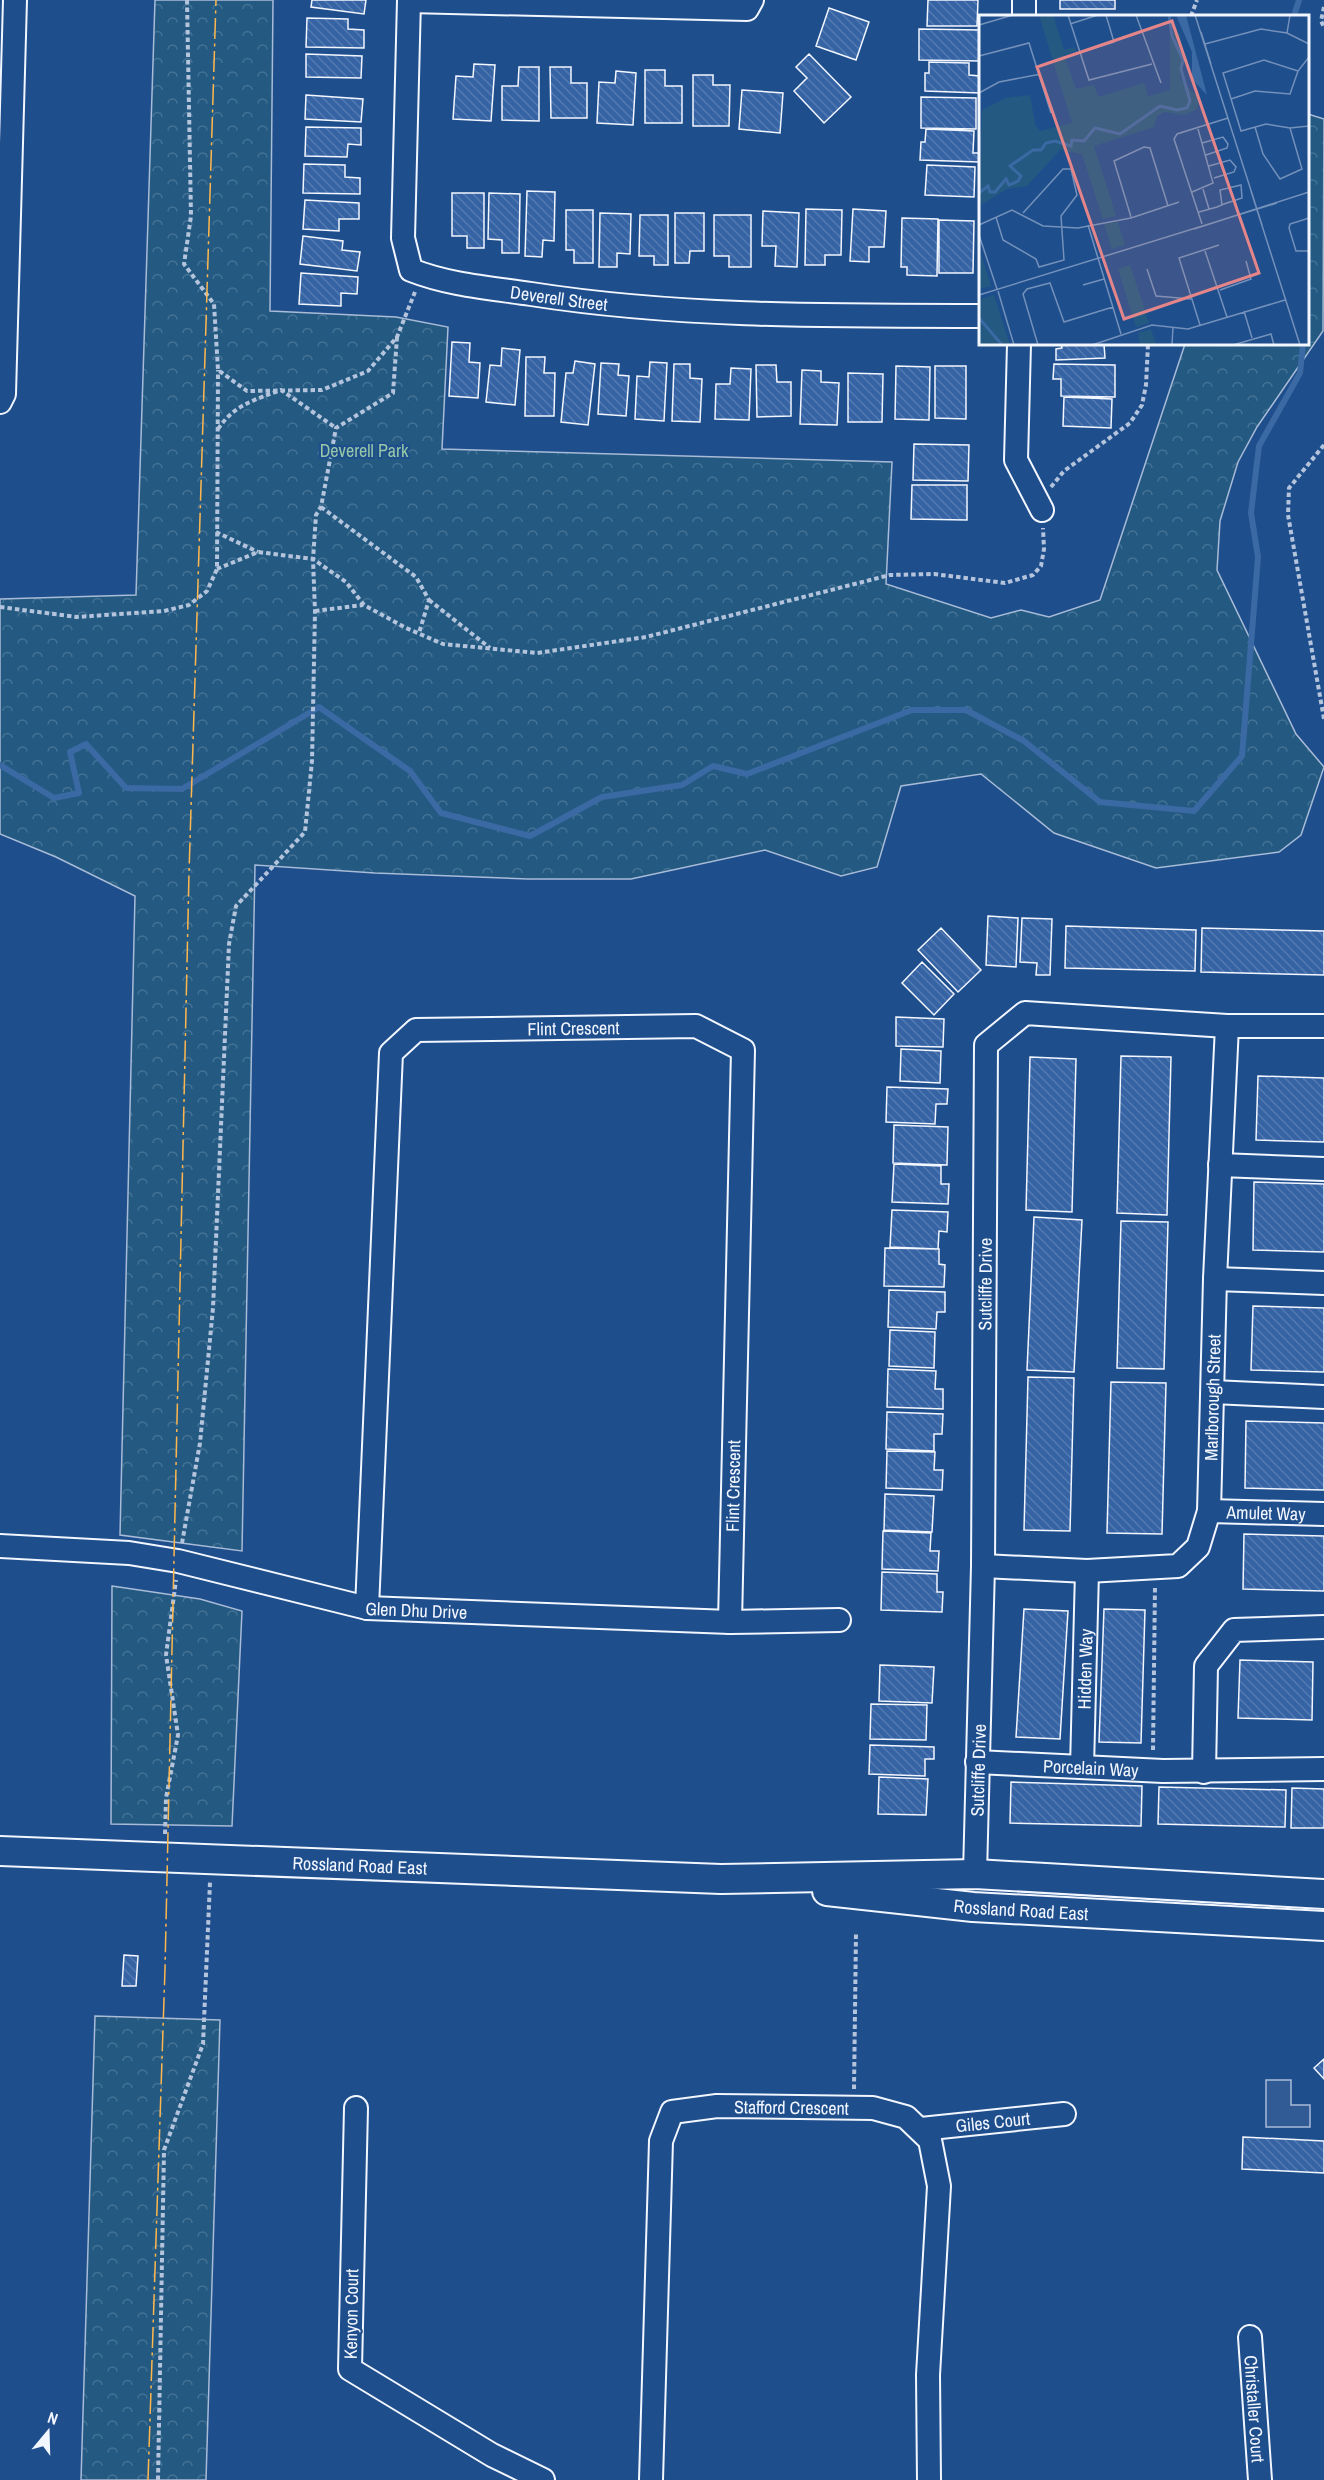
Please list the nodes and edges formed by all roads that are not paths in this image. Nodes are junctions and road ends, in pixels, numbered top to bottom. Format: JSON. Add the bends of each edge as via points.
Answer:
{"nodes":[{"id":1,"x":15,"y":0,"type":"edge"},
{"id":2,"x":409,"y":0,"type":"edge"},
{"id":3,"x":752,"y":0,"type":"edge"},
{"id":4,"x":1024,"y":0,"type":"edge"},
{"id":5,"x":1023,"y":15,"type":"edge"},
{"id":6,"x":6,"y":72,"type":"edge"},
{"id":7,"x":979,"y":316,"type":"edge"},
{"id":8,"x":1019,"y":345,"type":"edge"},
{"id":9,"x":0,"y":402,"type":"edge"},
{"id":10,"x":1042,"y":510,"type":"road end"},
{"id":11,"x":1227,"y":1026,"type":"junction"},
{"id":12,"x":1324,"y":1026,"type":"edge"},
{"id":13,"x":1220,"y":1165,"type":"junction"},
{"id":14,"x":1324,"y":1169,"type":"edge"},
{"id":15,"x":1215,"y":1279,"type":"junction"},
{"id":16,"x":1324,"y":1283,"type":"edge"},
{"id":17,"x":1213,"y":1392,"type":"junction"},
{"id":18,"x":1324,"y":1396,"type":"edge"},
{"id":19,"x":1209,"y":1511,"type":"junction"},
{"id":20,"x":1324,"y":1514,"type":"edge"},
{"id":21,"x":0,"y":1546,"type":"edge"},
{"id":22,"x":983,"y":1566,"type":"junction"},
{"id":23,"x":1087,"y":1571,"type":"junction"},
{"id":24,"x":367,"y":1608,"type":"junction"},
{"id":25,"x":839,"y":1620,"type":"dead end"},
{"id":26,"x":730,"y":1622,"type":"junction"},
{"id":27,"x":1324,"y":1627,"type":"edge"},
{"id":28,"x":977,"y":1762,"type":"junction"},
{"id":29,"x":1082,"y":1767,"type":"junction"},
{"id":30,"x":1324,"y":1769,"type":"edge"},
{"id":31,"x":1204,"y":1772,"type":"junction"},
{"id":32,"x":0,"y":1851,"type":"edge"},
{"id":33,"x":975,"y":1874,"type":"junction"},
{"id":34,"x":721,"y":1879,"type":"junction"},
{"id":35,"x":1324,"y":1894,"type":"edge"},
{"id":36,"x":1324,"y":1926,"type":"edge"},
{"id":37,"x":356,"y":2108,"type":"dead end"},
{"id":38,"x":1064,"y":2114,"type":"dead end"},
{"id":39,"x":921,"y":2129,"type":"junction"},
{"id":40,"x":1250,"y":2337,"type":"dead end"},
{"id":41,"x":543,"y":2480,"type":"edge"},
{"id":42,"x":651,"y":2480,"type":"edge"},
{"id":43,"x":929,"y":2480,"type":"edge"},
{"id":44,"x":1260,"y":2480,"type":"edge"}],
"edges":[{"from":1,"to":6,"type":"street"},
{"from":2,"to":3,"type":"street","via":[[747,9]]},
{"from":2,"to":7,"type":"street","name":"Deverell Street","via":[[403,238],[411,270],[439,281],[601,305],[847,316]]},
{"from":4,"to":5,"type":"street"},
{"from":6,"to":9,"type":"street","via":[[4,394]]},
{"from":8,"to":10,"type":"street","via":[[1016,460]]},
{"from":11,"to":12,"type":"street","name":"Sutcliffe Drive"},
{"from":11,"to":13,"type":"street","name":"Marlborough Street"},
{"from":11,"to":22,"type":"street","name":"Sutcliffe Drive","via":[[1025,1013],[986,1045]]},
{"from":13,"to":14,"type":"street"},
{"from":13,"to":15,"type":"street","name":"Marlborough Street"},
{"from":15,"to":16,"type":"street"},
{"from":15,"to":17,"type":"street","name":"Marlborough Street"},
{"from":17,"to":18,"type":"street"},
{"from":17,"to":19,"type":"street","name":"Marlborough Street"},
{"from":19,"to":20,"type":"street","name":"Amulet Way"},
{"from":19,"to":23,"type":"street","name":"Marlborough Street","via":[[1198,1547],[1178,1566]]},
{"from":21,"to":24,"type":"street","name":"Glen Dhu Drive","via":[[129,1553],[178,1561]]},
{"from":22,"to":23,"type":"street","name":"Marlborough Street"},
{"from":22,"to":28,"type":"street","name":"Sutcliffe Drive"},
{"from":23,"to":29,"type":"street","name":"Hidden Way"},
{"from":24,"to":26,"type":"street","name":"Glen Dhu Drive"},
{"from":24,"to":26,"type":"street","name":"Flint Crescent","via":[[391,1053],[416,1029],[696,1026],[743,1050]]},
{"from":25,"to":26,"type":"street","name":"Glen Dhu Drive"},
{"from":27,"to":31,"type":"street","via":[[1234,1630],[1206,1666]]},
{"from":28,"to":29,"type":"street","name":"Porcelain Way"},
{"from":28,"to":33,"type":"street","name":"Sutcliffe Drive"},
{"from":29,"to":31,"type":"street","name":"Porcelain Way"},
{"from":30,"to":31,"type":"street","name":"Porcelain Way"},
{"from":32,"to":34,"type":"main road","name":"Rossland Road East"},
{"from":33,"to":34,"type":"main road","name":"Rossland Road East"},
{"from":33,"to":35,"type":"main road","name":"Rossland Road East"},
{"from":34,"to":36,"type":"main road","name":"Rossland Road East","via":[[973,1907]]},
{"from":37,"to":41,"type":"street","name":"Kenyon Court","via":[[350,2369],[492,2455]]},
{"from":38,"to":39,"type":"street","name":"Giles Court"},
{"from":39,"to":42,"type":"street","name":"Stafford Crescent","via":[[906,2117],[873,2108],[717,2106],[672,2112],[661,2141]]},
{"from":39,"to":43,"type":"street","via":[[930,2139],[939,2186],[928,2375]]},
{"from":40,"to":44,"type":"street","name":"Christaller Court"}]}
